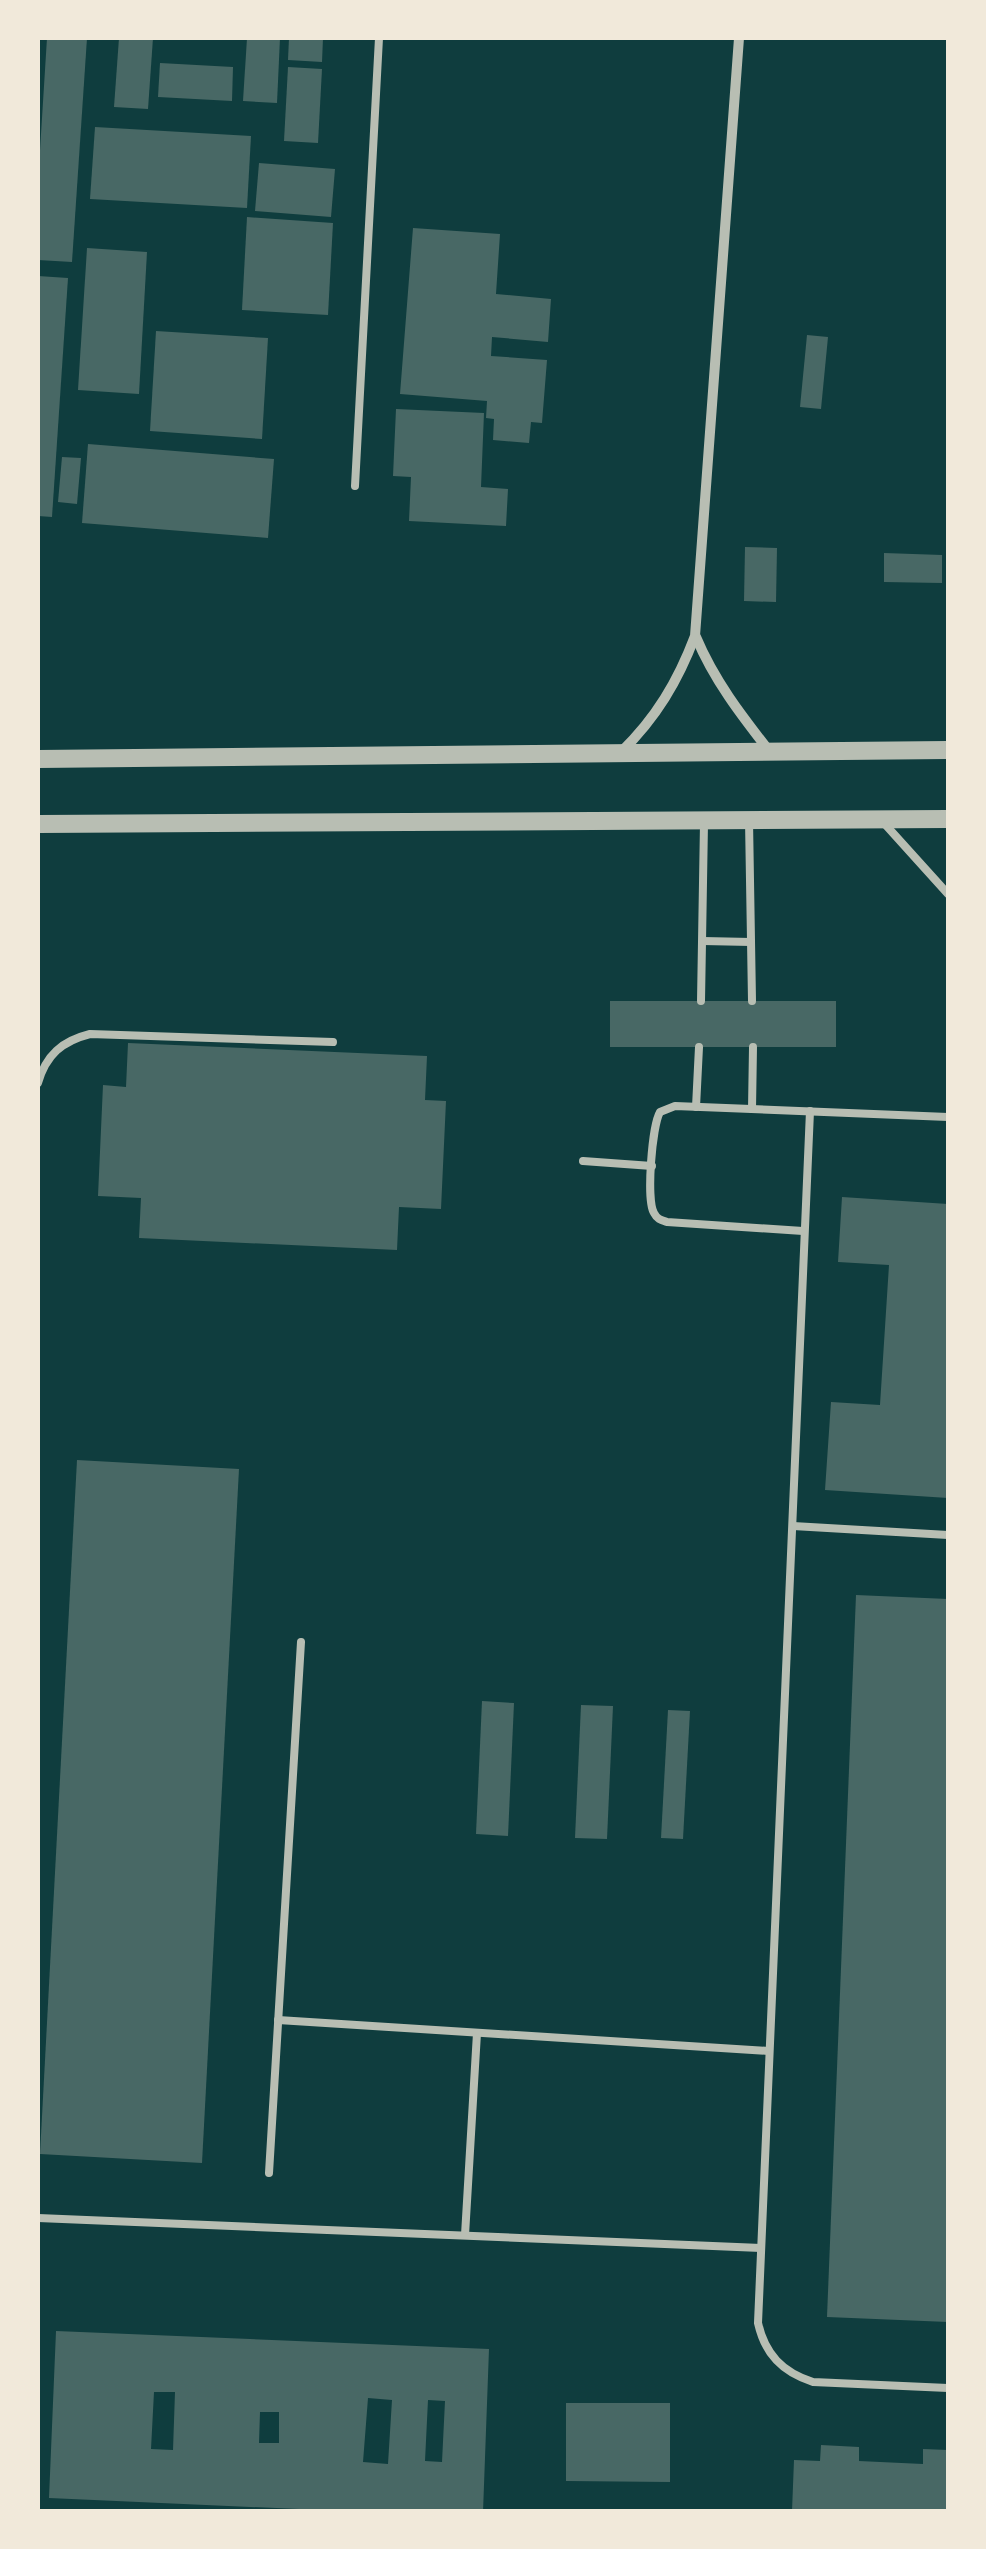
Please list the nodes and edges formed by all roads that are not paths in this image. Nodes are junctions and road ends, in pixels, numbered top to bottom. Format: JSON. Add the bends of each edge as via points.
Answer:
{"nodes":[{"id":1,"x":379,"y":38,"type":"edge"},
{"id":2,"x":738,"y":38,"type":"edge"},
{"id":3,"x":355,"y":486,"type":"dead end"},
{"id":4,"x":695,"y":636,"type":"junction"},
{"id":5,"x":948,"y":750,"type":"edge"},
{"id":6,"x":771,"y":752,"type":"junction"},
{"id":7,"x":616,"y":756,"type":"junction"},
{"id":8,"x":38,"y":759,"type":"edge"},
{"id":9,"x":704,"y":819,"type":"junction"},
{"id":10,"x":880,"y":819,"type":"junction"},
{"id":11,"x":948,"y":819,"type":"edge"},
{"id":12,"x":750,"y":820,"type":"junction"},
{"id":13,"x":38,"y":824,"type":"edge"},
{"id":14,"x":948,"y":894,"type":"edge"},
{"id":15,"x":702,"y":942,"type":"junction"},
{"id":16,"x":751,"y":942,"type":"junction"},
{"id":17,"x":702,"y":1001,"type":"dead end"},
{"id":18,"x":752,"y":1001,"type":"dead end"},
{"id":19,"x":333,"y":1042,"type":"dead end"},
{"id":20,"x":700,"y":1047,"type":"dead end"},
{"id":21,"x":753,"y":1047,"type":"dead end"},
{"id":22,"x":38,"y":1082,"type":"edge"},
{"id":23,"x":696,"y":1106,"type":"junction"},
{"id":24,"x":752,"y":1108,"type":"junction"},
{"id":25,"x":810,"y":1111,"type":"junction"},
{"id":26,"x":948,"y":1117,"type":"edge"},
{"id":27,"x":583,"y":1162,"type":"dead end"},
{"id":28,"x":652,"y":1166,"type":"junction"},
{"id":29,"x":803,"y":1230,"type":"junction"},
{"id":30,"x":793,"y":1526,"type":"junction"},
{"id":31,"x":948,"y":1535,"type":"edge"},
{"id":32,"x":301,"y":1642,"type":"dead end"},
{"id":33,"x":278,"y":2020,"type":"junction"},
{"id":34,"x":478,"y":2033,"type":"junction"},
{"id":35,"x":769,"y":2052,"type":"junction"},
{"id":36,"x":270,"y":2173,"type":"dead end"},
{"id":37,"x":38,"y":2218,"type":"edge"},
{"id":38,"x":465,"y":2235,"type":"junction"},
{"id":39,"x":761,"y":2248,"type":"junction"},
{"id":40,"x":948,"y":2388,"type":"edge"}],
"edges":[{"from":1,"to":3,"type":"lane"},
{"from":2,"to":4,"type":"street"},
{"from":4,"to":6,"type":"street","via":[[726,695]]},
{"from":4,"to":7,"type":"street","via":[[664,702]]},
{"from":5,"to":6,"type":"street"},
{"from":6,"to":7,"type":"street"},
{"from":7,"to":8,"type":"street"},
{"from":9,"to":12,"type":"street"},
{"from":9,"to":13,"type":"street"},
{"from":9,"to":15,"type":"lane"},
{"from":10,"to":11,"type":"street"},
{"from":10,"to":12,"type":"street"},
{"from":10,"to":14,"type":"lane"},
{"from":12,"to":16,"type":"lane"},
{"from":15,"to":16,"type":"lane"},
{"from":15,"to":17,"type":"lane"},
{"from":16,"to":18,"type":"lane"},
{"from":19,"to":22,"type":"lane","via":[[90,1034],[56,1048]]},
{"from":20,"to":23,"type":"lane"},
{"from":21,"to":24,"type":"lane"},
{"from":23,"to":24,"type":"lane"},
{"from":23,"to":28,"type":"lane","via":[[660,1112]]},
{"from":24,"to":25,"type":"lane"},
{"from":25,"to":26,"type":"lane"},
{"from":25,"to":29,"type":"lane"},
{"from":27,"to":28,"type":"lane"},
{"from":28,"to":29,"type":"lane","via":[[651,1206],[660,1220]]},
{"from":29,"to":30,"type":"lane"},
{"from":30,"to":31,"type":"lane"},
{"from":30,"to":35,"type":"lane"},
{"from":32,"to":33,"type":"lane"},
{"from":33,"to":34,"type":"lane"},
{"from":33,"to":36,"type":"lane"},
{"from":34,"to":35,"type":"lane"},
{"from":34,"to":38,"type":"lane"},
{"from":35,"to":39,"type":"lane"},
{"from":37,"to":38,"type":"lane"},
{"from":38,"to":39,"type":"lane"},
{"from":39,"to":40,"type":"lane","via":[[758,2322],[762,2341],[783,2368],[813,2382]]}]}
